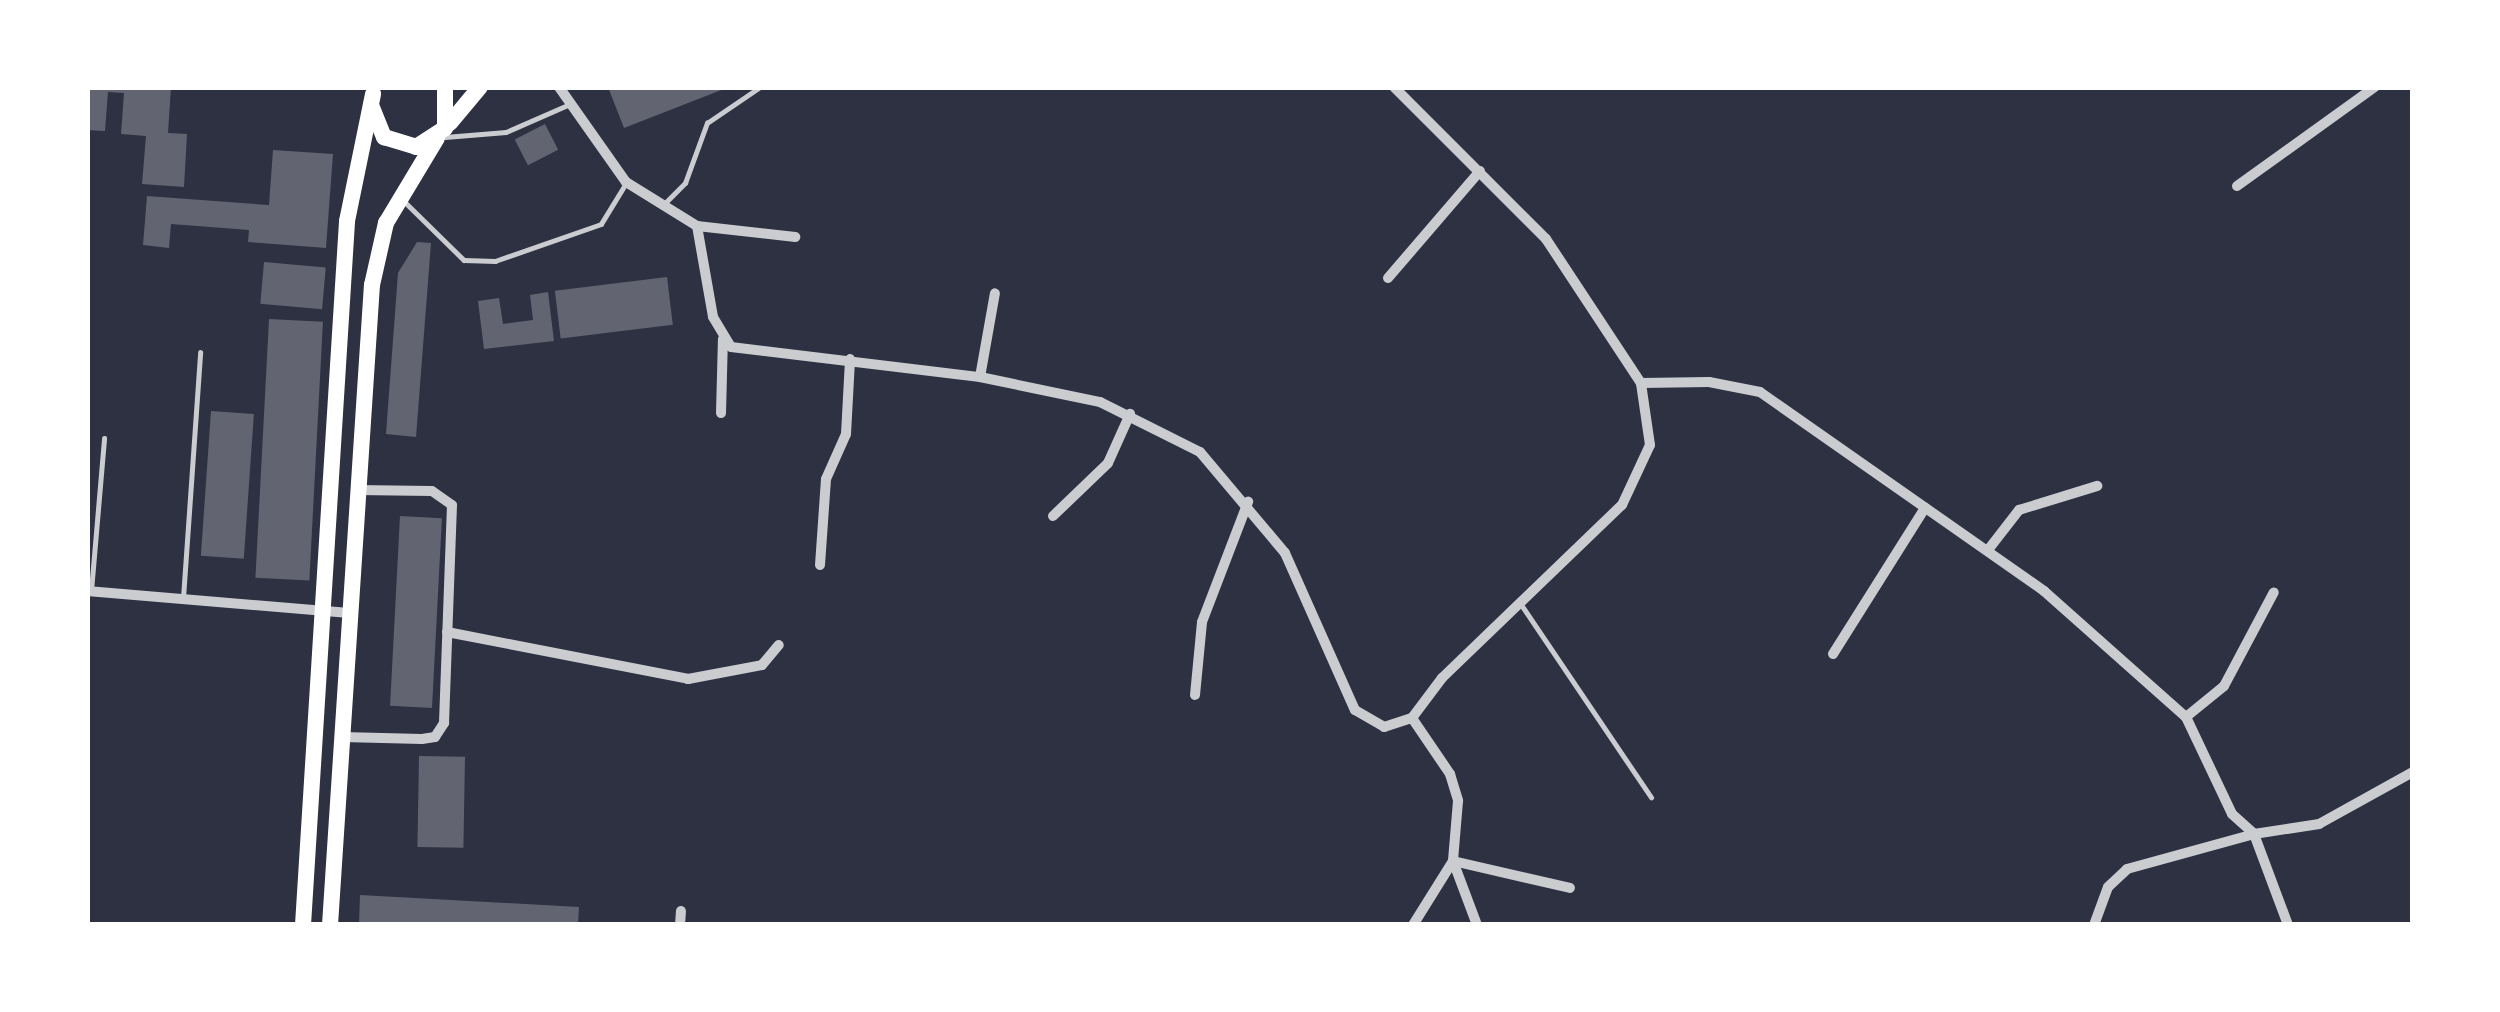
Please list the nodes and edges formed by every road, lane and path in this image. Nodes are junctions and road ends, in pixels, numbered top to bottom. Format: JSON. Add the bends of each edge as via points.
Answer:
{"nodes":[{"id":1,"x":445,"y":87,"type":"edge"},
{"id":2,"x":480,"y":87,"type":"edge"},
{"id":3,"x":559,"y":87,"type":"edge"},
{"id":4,"x":760,"y":87,"type":"edge"},
{"id":5,"x":1394,"y":87,"type":"edge"},
{"id":6,"x":2375,"y":87,"type":"edge"},
{"id":7,"x":375,"y":91,"type":"edge"},
{"id":8,"x":570,"y":104,"type":"junction"},
{"id":9,"x":441,"y":133,"type":"junction"},
{"id":10,"x":1480,"y":171,"type":"junction"},
{"id":11,"x":626,"y":182,"type":"junction"},
{"id":12,"x":2237,"y":186,"type":"dead end"},
{"id":13,"x":400,"y":197,"type":"junction"},
{"id":14,"x":665,"y":203,"type":"junction"},
{"id":15,"x":697,"y":226,"type":"junction"},
{"id":16,"x":795,"y":237,"type":"dead end"},
{"id":17,"x":1388,"y":278,"type":"dead end"},
{"id":18,"x":995,"y":293,"type":"dead end"},
{"id":19,"x":723,"y":339,"type":"junction"},
{"id":20,"x":200,"y":353,"type":"dead end"},
{"id":21,"x":850,"y":359,"type":"junction"},
{"id":22,"x":980,"y":377,"type":"junction"},
{"id":23,"x":1641,"y":382,"type":"junction"},
{"id":24,"x":721,"y":413,"type":"dead end"},
{"id":25,"x":1130,"y":414,"type":"junction"},
{"id":26,"x":104,"y":439,"type":"dead end"},
{"id":27,"x":2097,"y":486,"type":"dead end"},
{"id":28,"x":356,"y":490,"type":"junction"},
{"id":29,"x":1248,"y":502,"type":"junction"},
{"id":30,"x":1925,"y":508,"type":"junction"},
{"id":31,"x":1053,"y":516,"type":"dead end"},
{"id":32,"x":1988,"y":550,"type":"junction"},
{"id":33,"x":820,"y":565,"type":"dead end"},
{"id":34,"x":89,"y":591,"type":"edge"},
{"id":35,"x":2274,"y":592,"type":"dead end"},
{"id":36,"x":183,"y":598,"type":"junction"},
{"id":37,"x":1521,"y":604,"type":"junction"},
{"id":38,"x":321,"y":611,"type":"junction"},
{"id":39,"x":349,"y":613,"type":"junction"},
{"id":40,"x":447,"y":632,"type":"junction"},
{"id":41,"x":779,"y":645,"type":"dead end"},
{"id":42,"x":1834,"y":653,"type":"dead end"},
{"id":43,"x":1195,"y":695,"type":"dead end"},
{"id":44,"x":2186,"y":717,"type":"junction"},
{"id":45,"x":1412,"y":718,"type":"junction"},
{"id":46,"x":342,"y":737,"type":"junction"},
{"id":47,"x":2413,"y":772,"type":"edge"},
{"id":48,"x":1651,"y":797,"type":"dead end"},
{"id":49,"x":2254,"y":834,"type":"junction"},
{"id":50,"x":1453,"y":861,"type":"junction"},
{"id":51,"x":1570,"y":888,"type":"dead end"},
{"id":52,"x":303,"y":925,"type":"edge"},
{"id":53,"x":331,"y":925,"type":"edge"},
{"id":54,"x":1412,"y":925,"type":"edge"},
{"id":55,"x":1477,"y":925,"type":"edge"},
{"id":56,"x":2094,"y":925,"type":"edge"},
{"id":57,"x":2288,"y":925,"type":"edge"}],
"edges":[{"from":1,"to":9,"type":"main road"},
{"from":2,"to":9,"type":"main road"},
{"from":3,"to":8,"type":"street"},
{"from":4,"to":14,"type":"lane","via":[[707,123],[685,183]]},
{"from":5,"to":10,"type":"street"},
{"from":6,"to":12,"type":"street"},
{"from":7,"to":9,"type":"main road","via":[[372,117],[383,137],[416,147]]},
{"from":7,"to":38,"type":"main road","via":[[347,221]]},
{"from":8,"to":9,"type":"lane","via":[[506,132]]},
{"from":8,"to":11,"type":"street"},
{"from":9,"to":13,"type":"main road"},
{"from":10,"to":17,"type":"street"},
{"from":10,"to":23,"type":"street","via":[[1546,239]]},
{"from":11,"to":13,"type":"lane","via":[[601,224],[477,263],[464,260]]},
{"from":11,"to":14,"type":"street"},
{"from":13,"to":28,"type":"main road","via":[[375,266]]},
{"from":14,"to":15,"type":"street"},
{"from":15,"to":16,"type":"street"},
{"from":15,"to":19,"type":"street"},
{"from":18,"to":22,"type":"street"},
{"from":19,"to":21,"type":"street","via":[[743,350]]},
{"from":19,"to":24,"type":"street"},
{"from":20,"to":36,"type":"lane"},
{"from":21,"to":22,"type":"street"},
{"from":21,"to":33,"type":"street","via":[[845,434],[826,479]]},
{"from":22,"to":25,"type":"street"},
{"from":23,"to":30,"type":"street","via":[[1760,392]]},
{"from":23,"to":37,"type":"street","via":[[1650,446],[1634,486]]},
{"from":25,"to":29,"type":"street","via":[[1200,452]]},
{"from":25,"to":31,"type":"street","via":[[1108,463]]},
{"from":26,"to":34,"type":"lane"},
{"from":27,"to":32,"type":"street","via":[[2020,511]]},
{"from":28,"to":39,"type":"main road"},
{"from":28,"to":40,"type":"street","via":[[432,491],[452,505]]},
{"from":29,"to":43,"type":"street","via":[[1202,622]]},
{"from":29,"to":45,"type":"street","via":[[1312,602],[1355,710],[1384,727]]},
{"from":30,"to":32,"type":"street"},
{"from":30,"to":42,"type":"street"},
{"from":32,"to":44,"type":"street"},
{"from":34,"to":36,"type":"street"},
{"from":35,"to":44,"type":"street","via":[[2224,686]]},
{"from":36,"to":38,"type":"street"},
{"from":37,"to":45,"type":"street"},
{"from":37,"to":48,"type":"lane"},
{"from":38,"to":39,"type":"street"},
{"from":38,"to":52,"type":"main road"},
{"from":39,"to":46,"type":"main road"},
{"from":40,"to":41,"type":"street","via":[[688,679],[762,665]]},
{"from":40,"to":46,"type":"street","via":[[444,723],[435,737]]},
{"from":44,"to":49,"type":"street","via":[[2232,814]]},
{"from":45,"to":50,"type":"street","via":[[1458,801]]},
{"from":46,"to":53,"type":"main road"},
{"from":47,"to":49,"type":"street","via":[[2319,824]]},
{"from":49,"to":56,"type":"street","via":[[2127,868],[2108,887]]},
{"from":49,"to":57,"type":"street"},
{"from":50,"to":51,"type":"street"},
{"from":50,"to":54,"type":"street"},
{"from":50,"to":55,"type":"street"}]}
